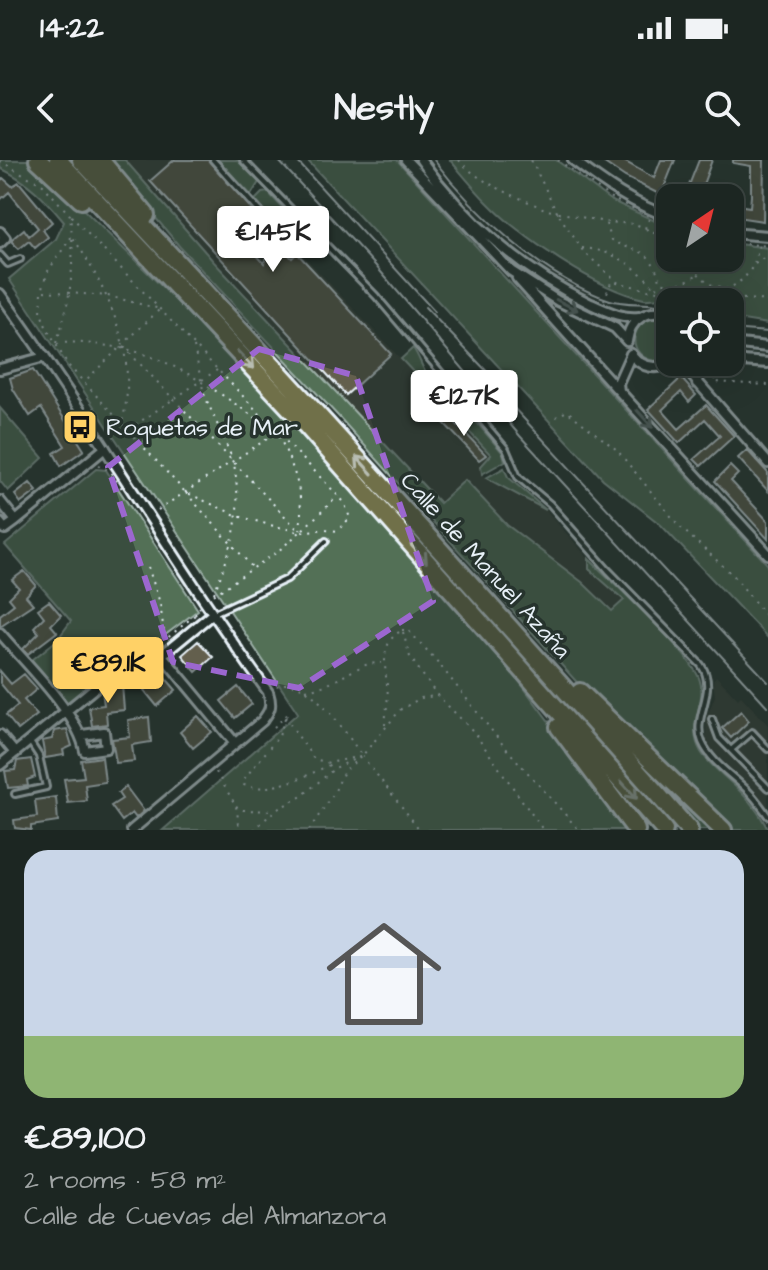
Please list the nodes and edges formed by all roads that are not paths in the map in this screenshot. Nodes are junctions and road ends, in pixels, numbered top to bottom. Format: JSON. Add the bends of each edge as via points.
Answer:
{"nodes":[{"id":1,"x":38,"y":160,"type":"edge"},
{"id":2,"x":58,"y":160,"type":"edge"},
{"id":3,"x":81,"y":160,"type":"edge"},
{"id":4,"x":100,"y":160,"type":"edge"},
{"id":5,"x":213,"y":160,"type":"edge"},
{"id":6,"x":243,"y":160,"type":"edge"},
{"id":7,"x":406,"y":160,"type":"edge"},
{"id":8,"x":421,"y":160,"type":"edge"},
{"id":9,"x":573,"y":160,"type":"edge"},
{"id":10,"x":656,"y":212,"type":"edge"},
{"id":11,"x":298,"y":216,"type":"junction"},
{"id":12,"x":0,"y":232,"type":"edge"},
{"id":13,"x":744,"y":234,"type":"edge"},
{"id":14,"x":768,"y":236,"type":"edge"},
{"id":15,"x":0,"y":243,"type":"edge"},
{"id":16,"x":0,"y":255,"type":"edge"},
{"id":17,"x":20,"y":259,"type":"dead end"},
{"id":18,"x":511,"y":271,"type":"junction"},
{"id":19,"x":180,"y":290,"type":"junction"},
{"id":20,"x":0,"y":294,"type":"edge"},
{"id":21,"x":209,"y":295,"type":"junction"},
{"id":22,"x":656,"y":312,"type":"edge"},
{"id":23,"x":639,"y":317,"type":"junction"},
{"id":24,"x":627,"y":341,"type":"junction"},
{"id":25,"x":744,"y":344,"type":"edge"},
{"id":26,"x":768,"y":347,"type":"edge"},
{"id":27,"x":631,"y":354,"type":"junction"},
{"id":28,"x":45,"y":357,"type":"junction"},
{"id":29,"x":744,"y":361,"type":"edge"},
{"id":30,"x":768,"y":363,"type":"edge"},
{"id":31,"x":656,"y":367,"type":"edge"},
{"id":32,"x":0,"y":369,"type":"edge"},
{"id":33,"x":691,"y":376,"type":"edge"},
{"id":34,"x":697,"y":376,"type":"edge"},
{"id":35,"x":697,"y":384,"type":"junction"},
{"id":36,"x":619,"y":391,"type":"junction"},
{"id":37,"x":105,"y":448,"type":"junction"},
{"id":38,"x":768,"y":463,"type":"edge"},
{"id":39,"x":0,"y":501,"type":"edge"},
{"id":40,"x":16,"y":521,"type":"junction"},
{"id":41,"x":0,"y":523,"type":"edge"},
{"id":42,"x":326,"y":541,"type":"dead end"},
{"id":43,"x":768,"y":554,"type":"edge"},
{"id":44,"x":454,"y":564,"type":"junction"},
{"id":45,"x":212,"y":614,"type":"junction"},
{"id":46,"x":0,"y":633,"type":"edge"},
{"id":47,"x":162,"y":655,"type":"junction"},
{"id":48,"x":528,"y":678,"type":"junction"},
{"id":49,"x":66,"y":711,"type":"junction"},
{"id":50,"x":712,"y":719,"type":"dead end"},
{"id":51,"x":0,"y":735,"type":"edge"},
{"id":52,"x":82,"y":735,"type":"dead end"},
{"id":53,"x":30,"y":742,"type":"junction"},
{"id":54,"x":235,"y":743,"type":"junction"},
{"id":55,"x":768,"y":749,"type":"edge"},
{"id":56,"x":731,"y":750,"type":"junction"},
{"id":57,"x":15,"y":753,"type":"junction"},
{"id":58,"x":0,"y":765,"type":"edge"},
{"id":59,"x":768,"y":788,"type":"edge"},
{"id":60,"x":15,"y":794,"type":"dead end"},
{"id":61,"x":768,"y":816,"type":"edge"},
{"id":62,"x":132,"y":830,"type":"edge"},
{"id":63,"x":636,"y":830,"type":"edge"},
{"id":64,"x":664,"y":830,"type":"edge"},
{"id":65,"x":689,"y":830,"type":"edge"},
{"id":66,"x":723,"y":830,"type":"edge"}],
"edges":[{"from":1,"to":19,"type":"highway","via":[[138,257]]},
{"from":2,"to":19,"type":"highway","name":"Calle de Manuel Azaña"},
{"from":3,"to":21,"type":"highway","name":"Calle de Manuel Azaña"},
{"from":4,"to":21,"type":"highway"},
{"from":5,"to":11,"type":"lane","via":[[279,233]]},
{"from":6,"to":11,"type":"lane"},
{"from":7,"to":18,"type":"street"},
{"from":8,"to":23,"type":"street","via":[[460,208],[548,281],[606,311]]},
{"from":9,"to":10,"type":"street","via":[[606,186]]},
{"from":11,"to":61,"type":"lane","via":[[376,296],[509,453],[518,477],[550,504],[701,665],[709,684],[701,740]]},
{"from":12,"to":15,"type":"street","via":[[5,238]]},
{"from":13,"to":14,"type":"street"},
{"from":16,"to":17,"type":"lane","via":[[8,264]]},
{"from":18,"to":24,"type":"street","one_way":true,"via":[[615,328]]},
{"from":18,"to":36,"type":"street"},
{"from":19,"to":48,"type":"highway","name":"Calle de Manuel Azaña","one_way":true},
{"from":20,"to":28,"type":"street"},
{"from":44,"to":21,"type":"highway","name":"Calle de Manuel Azaña","one_way":true},
{"from":22,"to":23,"type":"street"},
{"from":23,"to":24,"type":"street"},
{"from":24,"to":27,"type":"street"},
{"from":25,"to":26,"type":"street"},
{"from":27,"to":31,"type":"street"},
{"from":27,"to":36,"type":"street"},
{"from":28,"to":32,"type":"street"},
{"from":28,"to":37,"type":"street"},
{"from":29,"to":30,"type":"street"},
{"from":33,"to":35,"type":"street"},
{"from":34,"to":35,"type":"street"},
{"from":35,"to":38,"type":"street"},
{"from":36,"to":43,"type":"street","one_way":true},
{"from":37,"to":40,"type":"street"},
{"from":37,"to":45,"type":"street"},
{"from":39,"to":40,"type":"street"},
{"from":40,"to":41,"type":"street","via":[[5,529]]},
{"from":42,"to":45,"type":"lane","via":[[287,579]]},
{"from":44,"to":65,"type":"highway","name":"Calle de Manuel Azaña"},
{"from":44,"to":66,"type":"highway"},
{"from":45,"to":47,"type":"street"},
{"from":45,"to":54,"type":"street","via":[[272,703],[262,721]]},
{"from":46,"to":49,"type":"street"},
{"from":47,"to":49,"type":"street","via":[[114,672]]},
{"from":47,"to":54,"type":"street"},
{"from":48,"to":63,"type":"highway"},
{"from":48,"to":64,"type":"highway","name":"Calle de Manuel Azaña","one_way":true},
{"from":49,"to":52,"type":"street"},
{"from":49,"to":53,"type":"street"},
{"from":50,"to":56,"type":"lane"},
{"from":51,"to":57,"type":"street"},
{"from":53,"to":57,"type":"street"},
{"from":53,"to":60,"type":"lane","via":[[46,787]]},
{"from":54,"to":62,"type":"street"},
{"from":55,"to":56,"type":"lane","via":[[752,732]]},
{"from":56,"to":59,"type":"lane"},
{"from":57,"to":58,"type":"street"}]}
